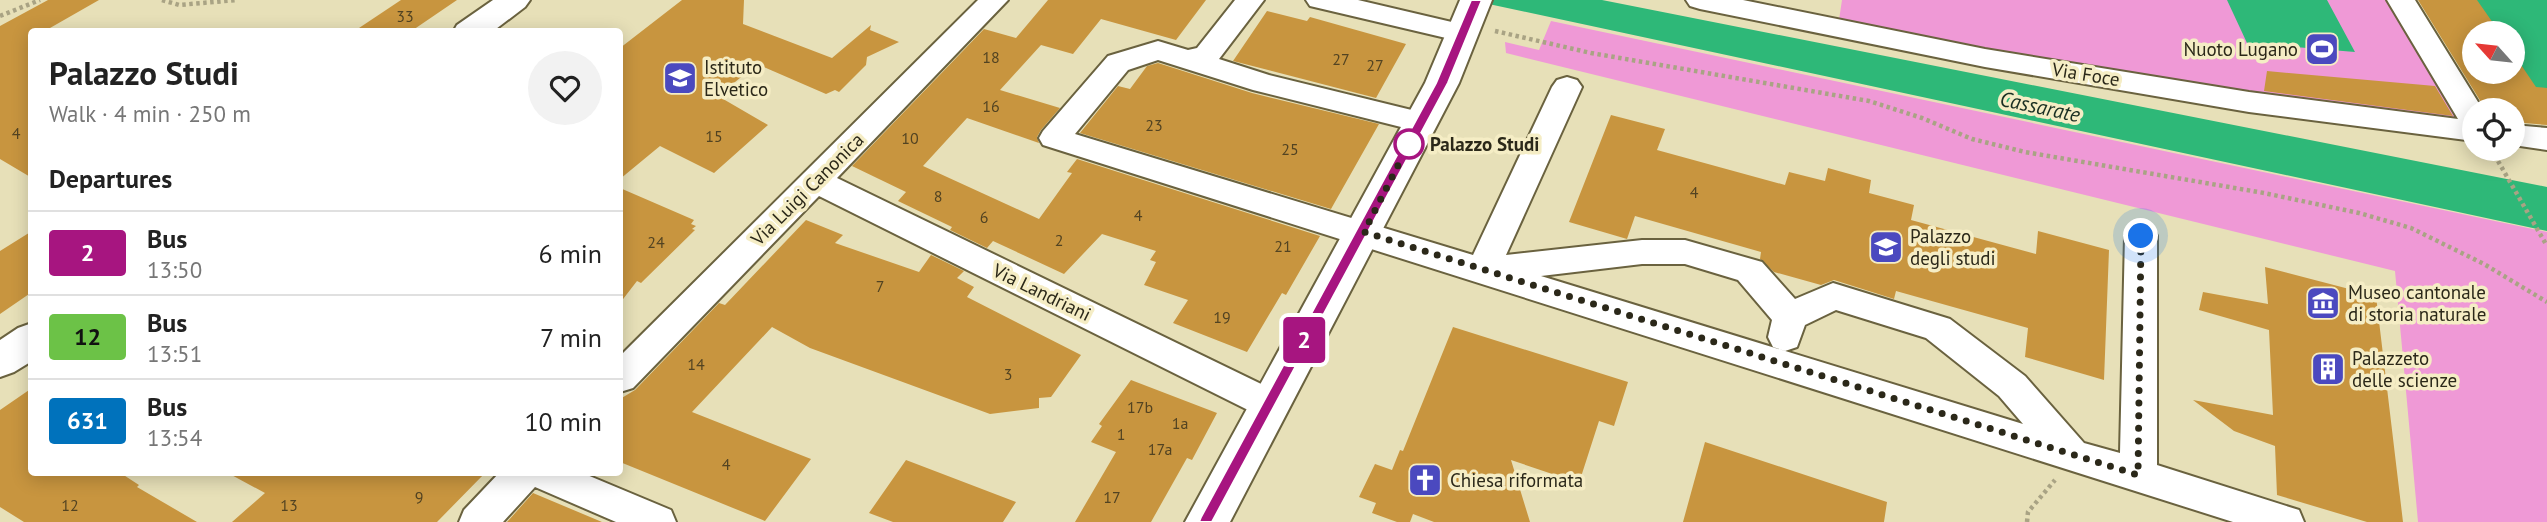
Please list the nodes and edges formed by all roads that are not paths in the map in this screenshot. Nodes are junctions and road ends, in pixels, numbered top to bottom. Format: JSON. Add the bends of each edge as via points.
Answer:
{"nodes":[{"id":1,"x":514,"y":0,"type":"edge"},
{"id":2,"x":993,"y":0,"type":"edge"},
{"id":3,"x":1250,"y":0,"type":"edge"},
{"id":4,"x":1320,"y":0,"type":"edge"},
{"id":5,"x":1700,"y":0,"type":"edge"},
{"id":6,"x":2401,"y":0,"type":"edge"},
{"id":7,"x":1470,"y":16,"type":"edge"},
{"id":8,"x":475,"y":28,"type":"edge"},
{"id":9,"x":1192,"y":58,"type":"junction"},
{"id":10,"x":1567,"y":87,"type":"dead end"},
{"id":11,"x":2462,"y":100,"type":"edge"},
{"id":12,"x":1421,"y":122,"type":"junction"},
{"id":13,"x":2462,"y":129,"type":"edge"},
{"id":14,"x":2525,"y":136,"type":"edge"},
{"id":15,"x":2547,"y":139,"type":"edge"},
{"id":16,"x":815,"y":181,"type":"junction"},
{"id":17,"x":1364,"y":232,"type":"junction"},
{"id":18,"x":2141,"y":236,"type":"dead end"},
{"id":19,"x":1482,"y":270,"type":"junction"},
{"id":20,"x":1790,"y":317,"type":"junction"},
{"id":21,"x":28,"y":342,"type":"edge"},
{"id":22,"x":0,"y":362,"type":"edge"},
{"id":23,"x":1779,"y":363,"type":"junction"},
{"id":24,"x":623,"y":374,"type":"edge"},
{"id":25,"x":1269,"y":404,"type":"junction"},
{"id":26,"x":2075,"y":457,"type":"junction"},
{"id":27,"x":2138,"y":475,"type":"junction"},
{"id":28,"x":521,"y":476,"type":"edge"},
{"id":29,"x":548,"y":476,"type":"edge"},
{"id":30,"x":478,"y":522,"type":"edge"},
{"id":31,"x":657,"y":522,"type":"edge"},
{"id":32,"x":1207,"y":522,"type":"edge"},
{"id":33,"x":2285,"y":522,"type":"edge"}],
"edges":[{"from":1,"to":8,"type":"main road"},
{"from":2,"to":16,"type":"street","name":"Via Luigi Canonica"},
{"from":3,"to":9,"type":"street","via":[[1206,57]]},
{"from":4,"to":7,"type":"street"},
{"from":5,"to":13,"type":"street","name":"Via Foce","via":[[2011,62],[2249,102]]},
{"from":6,"to":11,"type":"street"},
{"from":7,"to":12,"type":"main road"},
{"from":9,"to":12,"type":"street","via":[[1263,83]]},
{"from":9,"to":17,"type":"street","via":[[1158,50],[1118,63],[1054,138]]},
{"from":10,"to":19,"type":"street"},
{"from":12,"to":17,"type":"main road"},
{"from":14,"to":15,"type":"street"},
{"from":16,"to":24,"type":"street","name":"Via Luigi Canonica"},
{"from":16,"to":25,"type":"street","name":"Via Landriani"},
{"from":17,"to":19,"type":"street"},
{"from":17,"to":25,"type":"main road"},
{"from":18,"to":27,"type":"street"},
{"from":19,"to":20,"type":"street","via":[[1642,252],[1685,252],[1750,271]]},
{"from":19,"to":23,"type":"street"},
{"from":20,"to":23,"type":"street"},
{"from":20,"to":26,"type":"street","via":[[1833,296],[1938,328],[2012,386]]},
{"from":21,"to":22,"type":"main road"},
{"from":23,"to":26,"type":"street"},
{"from":25,"to":32,"type":"main road"},
{"from":26,"to":27,"type":"street"},
{"from":27,"to":33,"type":"street"},
{"from":28,"to":30,"type":"street"},
{"from":29,"to":31,"type":"street"}]}
